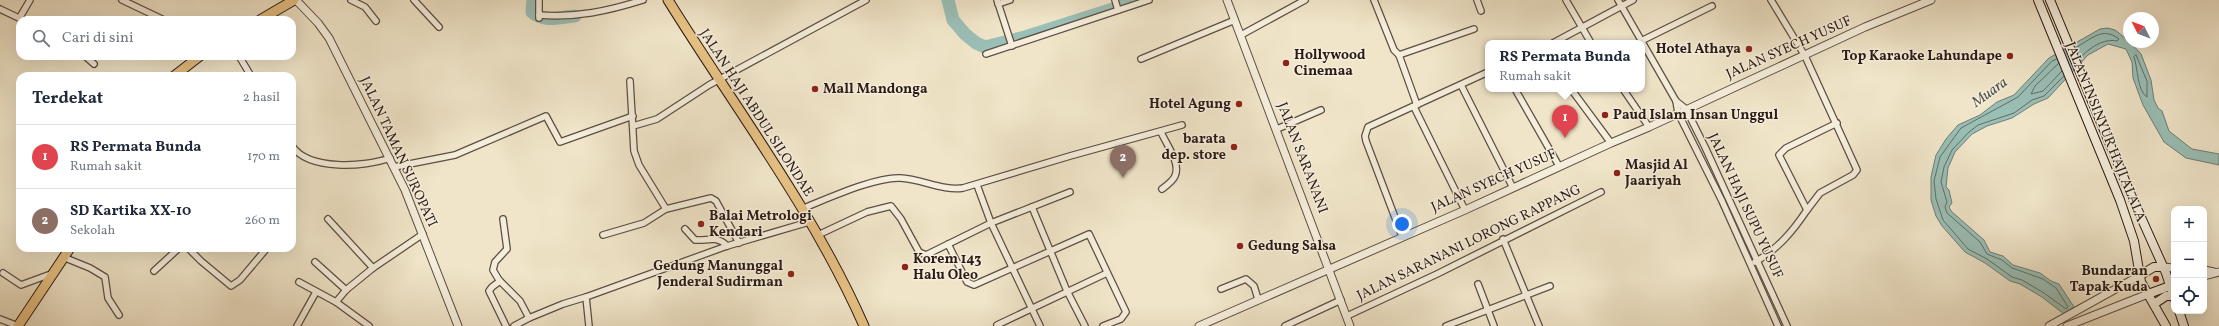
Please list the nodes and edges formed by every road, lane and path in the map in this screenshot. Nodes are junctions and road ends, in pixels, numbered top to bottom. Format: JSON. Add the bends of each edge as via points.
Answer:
{"nodes":[{"id":1,"x":30,"y":0,"type":"edge"},
{"id":2,"x":122,"y":0,"type":"edge"},
{"id":3,"x":295,"y":0,"type":"edge"},
{"id":4,"x":351,"y":0,"type":"edge"},
{"id":5,"x":414,"y":0,"type":"edge"},
{"id":6,"x":539,"y":0,"type":"edge"},
{"id":7,"x":642,"y":0,"type":"edge"},
{"id":8,"x":667,"y":0,"type":"edge"},
{"id":9,"x":866,"y":0,"type":"edge"},
{"id":10,"x":1010,"y":0,"type":"edge"},
{"id":11,"x":1115,"y":0,"type":"edge"},
{"id":12,"x":1149,"y":0,"type":"edge"},
{"id":13,"x":1227,"y":0,"type":"edge"},
{"id":14,"x":1305,"y":0,"type":"edge"},
{"id":15,"x":1374,"y":0,"type":"edge"},
{"id":16,"x":1477,"y":0,"type":"edge"},
{"id":17,"x":1566,"y":0,"type":"edge"},
{"id":18,"x":1618,"y":0,"type":"edge"},
{"id":19,"x":1633,"y":0,"type":"edge"},
{"id":20,"x":1771,"y":0,"type":"edge"},
{"id":21,"x":1931,"y":0,"type":"edge"},
{"id":22,"x":2038,"y":0,"type":"edge"},
{"id":23,"x":2050,"y":0,"type":"edge"},
{"id":24,"x":998,"y":2,"type":"edge"},
{"id":25,"x":1622,"y":6,"type":"junction"},
{"id":26,"x":1712,"y":6,"type":"dead end"},
{"id":27,"x":0,"y":9,"type":"edge"},
{"id":28,"x":1117,"y":9,"type":"junction"},
{"id":29,"x":1481,"y":12,"type":"dead end"},
{"id":30,"x":17,"y":16,"type":"edge"},
{"id":31,"x":23,"y":16,"type":"edge"},
{"id":32,"x":156,"y":16,"type":"edge"},
{"id":33,"x":267,"y":16,"type":"edge"},
{"id":34,"x":1236,"y":20,"type":"junction"},
{"id":35,"x":376,"y":21,"type":"dead end"},
{"id":36,"x":439,"y":27,"type":"dead end"},
{"id":37,"x":1474,"y":29,"type":"dead end"},
{"id":38,"x":1582,"y":29,"type":"junction"},
{"id":39,"x":1241,"y":35,"type":"junction"},
{"id":40,"x":1559,"y":40,"type":"edge"},
{"id":41,"x":1589,"y":40,"type":"edge"},
{"id":42,"x":1640,"y":40,"type":"edge"},
{"id":43,"x":1643,"y":40,"type":"edge"},
{"id":44,"x":1012,"y":46,"type":"junction"},
{"id":45,"x":1645,"y":48,"type":"edge"},
{"id":46,"x":986,"y":54,"type":"dead end"},
{"id":47,"x":1399,"y":55,"type":"junction"},
{"id":48,"x":1805,"y":56,"type":"junction"},
{"id":49,"x":90,"y":60,"type":"edge"},
{"id":50,"x":195,"y":60,"type":"edge"},
{"id":51,"x":241,"y":60,"type":"edge"},
{"id":52,"x":1141,"y":60,"type":"dead end"},
{"id":53,"x":94,"y":64,"type":"dead end"},
{"id":54,"x":179,"y":72,"type":"edge"},
{"id":55,"x":249,"y":72,"type":"edge"},
{"id":56,"x":1485,"y":73,"type":"edge"},
{"id":57,"x":719,"y":80,"type":"junction"},
{"id":58,"x":630,"y":81,"type":"dead end"},
{"id":59,"x":1461,"y":85,"type":"junction"},
{"id":60,"x":1517,"y":92,"type":"edge"},
{"id":61,"x":1573,"y":92,"type":"edge"},
{"id":62,"x":1625,"y":92,"type":"edge"},
{"id":63,"x":1676,"y":101,"type":"junction"},
{"id":64,"x":1415,"y":106,"type":"junction"},
{"id":65,"x":1686,"y":109,"type":"junction"},
{"id":66,"x":1321,"y":110,"type":"dead end"},
{"id":67,"x":1678,"y":113,"type":"junction"},
{"id":68,"x":633,"y":116,"type":"junction"},
{"id":69,"x":1837,"y":123,"type":"junction"},
{"id":70,"x":1182,"y":125,"type":"dead end"},
{"id":71,"x":633,"y":126,"type":"junction"},
{"id":72,"x":1649,"y":128,"type":"junction"},
{"id":73,"x":1277,"y":129,"type":"junction"},
{"id":74,"x":1161,"y":132,"type":"junction"},
{"id":75,"x":1611,"y":143,"type":"junction"},
{"id":76,"x":296,"y":151,"type":"edge"},
{"id":77,"x":390,"y":158,"type":"junction"},
{"id":78,"x":1559,"y":166,"type":"junction"},
{"id":79,"x":394,"y":167,"type":"junction"},
{"id":80,"x":977,"y":185,"type":"junction"},
{"id":81,"x":1513,"y":188,"type":"junction"},
{"id":82,"x":1162,"y":189,"type":"dead end"},
{"id":83,"x":1070,"y":192,"type":"dead end"},
{"id":84,"x":1601,"y":192,"type":"dead end"},
{"id":85,"x":1032,"y":207,"type":"junction"},
{"id":86,"x":666,"y":209,"type":"junction"},
{"id":87,"x":801,"y":209,"type":"junction"},
{"id":88,"x":1465,"y":210,"type":"junction"},
{"id":89,"x":1807,"y":210,"type":"junction"},
{"id":90,"x":328,"y":219,"type":"dead end"},
{"id":91,"x":502,"y":219,"type":"dead end"},
{"id":92,"x":809,"y":222,"type":"junction"},
{"id":93,"x":991,"y":223,"type":"junction"},
{"id":94,"x":685,"y":229,"type":"dead end"},
{"id":95,"x":423,"y":234,"type":"junction"},
{"id":96,"x":603,"y":235,"type":"dead end"},
{"id":97,"x":818,"y":235,"type":"junction"},
{"id":98,"x":1402,"y":236,"type":"junction"},
{"id":99,"x":1503,"y":239,"type":"junction"},
{"id":100,"x":739,"y":242,"type":"junction"},
{"id":101,"x":948,"y":244,"type":"junction"},
{"id":102,"x":727,"y":246,"type":"junction"},
{"id":103,"x":1050,"y":251,"type":"junction"},
{"id":104,"x":67,"y":252,"type":"edge"},
{"id":105,"x":175,"y":252,"type":"edge"},
{"id":106,"x":192,"y":252,"type":"edge"},
{"id":107,"x":264,"y":252,"type":"edge"},
{"id":108,"x":63,"y":257,"type":"junction"},
{"id":109,"x":1758,"y":260,"type":"junction"},
{"id":110,"x":315,"y":262,"type":"dead end"},
{"id":111,"x":1751,"y":264,"type":"junction"},
{"id":112,"x":1011,"y":267,"type":"junction"},
{"id":113,"x":2163,"y":267,"type":"junction"},
{"id":114,"x":374,"y":268,"type":"junction"},
{"id":115,"x":1330,"y":268,"type":"junction"},
{"id":116,"x":2171,"y":268,"type":"edge"},
{"id":117,"x":154,"y":271,"type":"dead end"},
{"id":118,"x":3,"y":273,"type":"dead end"},
{"id":119,"x":1107,"y":273,"type":"junction"},
{"id":120,"x":52,"y":274,"type":"junction"},
{"id":121,"x":2139,"y":276,"type":"junction"},
{"id":122,"x":500,"y":281,"type":"junction"},
{"id":123,"x":299,"y":282,"type":"dead end"},
{"id":124,"x":2171,"y":283,"type":"edge"},
{"id":125,"x":1478,"y":284,"type":"dead end"},
{"id":126,"x":2171,"y":285,"type":"edge"},
{"id":127,"x":1550,"y":286,"type":"dead end"},
{"id":128,"x":1221,"y":289,"type":"dead end"},
{"id":129,"x":346,"y":290,"type":"junction"},
{"id":130,"x":316,"y":292,"type":"junction"},
{"id":131,"x":1068,"y":292,"type":"junction"},
{"id":132,"x":2148,"y":294,"type":"junction"},
{"id":133,"x":1526,"y":295,"type":"junction"},
{"id":134,"x":586,"y":297,"type":"junction"},
{"id":135,"x":2171,"y":297,"type":"edge"},
{"id":136,"x":1258,"y":299,"type":"junction"},
{"id":137,"x":1341,"y":300,"type":"junction"},
{"id":138,"x":336,"y":302,"type":"junction"},
{"id":139,"x":2154,"y":304,"type":"junction"},
{"id":140,"x":1030,"y":308,"type":"junction"},
{"id":141,"x":1487,"y":310,"type":"junction"},
{"id":142,"x":2180,"y":314,"type":"edge"},
{"id":143,"x":119,"y":315,"type":"dead end"},
{"id":144,"x":1347,"y":316,"type":"junction"},
{"id":145,"x":529,"y":318,"type":"junction"},
{"id":146,"x":0,"y":319,"type":"edge"},
{"id":147,"x":997,"y":325,"type":"edge"},
{"id":148,"x":2069,"y":325,"type":"edge"},
{"id":149,"x":18,"y":326,"type":"edge"},
{"id":150,"x":297,"y":326,"type":"edge"},
{"id":151,"x":369,"y":326,"type":"edge"},
{"id":152,"x":458,"y":326,"type":"edge"},
{"id":153,"x":506,"y":326,"type":"edge"},
{"id":154,"x":514,"y":326,"type":"edge"},
{"id":155,"x":589,"y":326,"type":"edge"},
{"id":156,"x":864,"y":326,"type":"edge"},
{"id":157,"x":1040,"y":326,"type":"edge"},
{"id":158,"x":1085,"y":326,"type":"edge"},
{"id":159,"x":1103,"y":326,"type":"edge"},
{"id":160,"x":1199,"y":326,"type":"edge"},
{"id":161,"x":1285,"y":326,"type":"edge"},
{"id":162,"x":1350,"y":326,"type":"edge"},
{"id":163,"x":1446,"y":326,"type":"edge"},
{"id":164,"x":1494,"y":326,"type":"edge"},
{"id":165,"x":1539,"y":326,"type":"edge"},
{"id":166,"x":1778,"y":326,"type":"edge"},
{"id":167,"x":1787,"y":326,"type":"edge"},
{"id":168,"x":2049,"y":326,"type":"edge"},
{"id":169,"x":2166,"y":326,"type":"edge"},
{"id":170,"x":2184,"y":326,"type":"edge"}],
"edges":[{"from":1,"to":31,"type":"street"},
{"from":2,"to":32,"type":"street"},
{"from":3,"to":33,"type":"highway"},
{"from":3,"to":77,"type":"street","name":"JALAN TAMAN SUROPATI","via":[[326,34]]},
{"from":4,"to":35,"type":"street","via":[[365,7]]},
{"from":5,"to":36,"type":"street"},
{"from":6,"to":7,"type":"street","via":[[539,16],[587,15]]},
{"from":8,"to":57,"type":"highway","name":"JALAN HAJI ABDUL SILONDAE"},
{"from":9,"to":57,"type":"street"},
{"from":10,"to":24,"type":"street"},
{"from":11,"to":28,"type":"street"},
{"from":12,"to":28,"type":"street"},
{"from":13,"to":34,"type":"street","name":"JALAN SARANANI"},
{"from":14,"to":39,"type":"street"},
{"from":15,"to":47,"type":"street","via":[[1394,50]]},
{"from":16,"to":29,"type":"street"},
{"from":17,"to":38,"type":"street"},
{"from":18,"to":25,"type":"street","name":"JALAN HAJI SUPU YUSUF"},
{"from":19,"to":25,"type":"street"},
{"from":20,"to":48,"type":"street"},
{"from":21,"to":48,"type":"street","name":"JALAN SYECH YUSUF"},
{"from":22,"to":121,"type":"main road","name":"JALAN INSINYUR HAJI ALALA","via":[[2076,89],[2134,241]]},
{"from":23,"to":113,"type":"main road","name":"JALAN INSINYUR HAJI ALALA"},
{"from":24,"to":44,"type":"street"},
{"from":25,"to":38,"type":"street"},
{"from":25,"to":42,"type":"street","name":"JALAN HAJI SUPU YUSUF"},
{"from":26,"to":43,"type":"street"},
{"from":27,"to":30,"type":"street"},
{"from":28,"to":44,"type":"street"},
{"from":34,"to":39,"type":"street","name":"JALAN SARANANI"},
{"from":34,"to":52,"type":"street"},
{"from":37,"to":47,"type":"street"},
{"from":38,"to":40,"type":"street"},
{"from":38,"to":41,"type":"street"},
{"from":39,"to":73,"type":"street","name":"JALAN SARANANI"},
{"from":44,"to":46,"type":"street"},
{"from":45,"to":63,"type":"street","name":"JALAN HAJI SUPU YUSUF"},
{"from":47,"to":64,"type":"street"},
{"from":48,"to":65,"type":"street","name":"JALAN SYECH YUSUF"},
{"from":48,"to":69,"type":"street"},
{"from":49,"to":53,"type":"street"},
{"from":50,"to":54,"type":"highway"},
{"from":51,"to":55,"type":"street"},
{"from":56,"to":59,"type":"street"},
{"from":57,"to":71,"type":"street","via":[[657,119]]},
{"from":57,"to":87,"type":"highway","name":"JALAN HAJI ABDUL SILONDAE","via":[[750,124]]},
{"from":58,"to":68,"type":"street"},
{"from":59,"to":64,"type":"street"},
{"from":59,"to":81,"type":"street"},
{"from":60,"to":78,"type":"street"},
{"from":61,"to":75,"type":"street"},
{"from":62,"to":72,"type":"street"},
{"from":63,"to":65,"type":"street","name":"JALAN HAJI SUPU YUSUF"},
{"from":63,"to":67,"type":"street","name":"JALAN HAJI SUPU YUSUF"},
{"from":64,"to":88,"type":"street"},
{"from":64,"to":98,"type":"street","via":[[1371,125],[1365,136],[1372,161]]},
{"from":65,"to":67,"type":"street","name":"JALAN SYECH YUSUF"},
{"from":65,"to":109,"type":"street","name":"JALAN HAJI SUPU YUSUF"},
{"from":66,"to":73,"type":"street"},
{"from":67,"to":72,"type":"street","name":"JALAN SYECH YUSUF"},
{"from":67,"to":111,"type":"street","name":"JALAN HAJI SUPU YUSUF"},
{"from":68,"to":71,"type":"street"},
{"from":68,"to":79,"type":"street","via":[[560,142],[546,116],[455,155]]},
{"from":69,"to":89,"type":"street","via":[[1855,163],[1856,172],[1820,193]]},
{"from":69,"to":89,"type":"street","via":[[1786,148],[1779,156]]},
{"from":70,"to":74,"type":"street"},
{"from":71,"to":86,"type":"street","via":[[634,150],[639,165]]},
{"from":72,"to":75,"type":"street","name":"JALAN SYECH YUSUF"},
{"from":73,"to":115,"type":"street","name":"JALAN SARANANI"},
{"from":74,"to":80,"type":"street","via":[[1070,156]]},
{"from":74,"to":82,"type":"street","via":[[1175,160],[1176,168],[1175,176]]},
{"from":75,"to":78,"type":"street","name":"JALAN SYECH YUSUF"},
{"from":76,"to":77,"type":"street","via":[[310,159],[345,166],[371,164]]},
{"from":77,"to":79,"type":"street","name":"JALAN TAMAN SUROPATI"},
{"from":78,"to":81,"type":"street","name":"JALAN SYECH YUSUF"},
{"from":79,"to":95,"type":"street","name":"JALAN TAMAN SUROPATI"},
{"from":80,"to":87,"type":"street","via":[[950,189],[906,178],[890,178]]},
{"from":80,"to":93,"type":"street"},
{"from":81,"to":88,"type":"street","name":"JALAN SYECH YUSUF"},
{"from":83,"to":85,"type":"street"},
{"from":84,"to":99,"type":"street","name":"JALAN SARANANI LORONG RAPPANG"},
{"from":85,"to":93,"type":"street"},
{"from":85,"to":103,"type":"street"},
{"from":86,"to":96,"type":"street","via":[[644,223]]},
{"from":86,"to":100,"type":"street","via":[[713,198]]},
{"from":87,"to":92,"type":"highway","name":"JALAN HAJI ABDUL SILONDAE"},
{"from":88,"to":98,"type":"street","name":"JALAN SYECH YUSUF"},
{"from":89,"to":109,"type":"street","via":[[1782,243]]},
{"from":90,"to":114,"type":"street"},
{"from":91,"to":122,"type":"street","via":[[507,249],[495,262],[493,270]]},
{"from":92,"to":97,"type":"highway","name":"JALAN HAJI ABDUL SILONDAE"},
{"from":92,"to":100,"type":"street"},
{"from":93,"to":101,"type":"street"},
{"from":93,"to":112,"type":"street"},
{"from":94,"to":102,"type":"street","via":[[695,240],[717,239]]},
{"from":95,"to":114,"type":"street"},
{"from":95,"to":152,"type":"street","name":"JALAN TAMAN SUROPATI"},
{"from":97,"to":101,"type":"street","via":[[867,212],[891,206],[920,254],[926,255]]},
{"from":97,"to":156,"type":"highway","name":"JALAN HAJI ABDUL SILONDAE"},
{"from":98,"to":115,"type":"street","name":"JALAN SYECH YUSUF"},
{"from":99,"to":133,"type":"street"},
{"from":99,"to":144,"type":"street","name":"JALAN SARANANI LORONG RAPPANG","via":[[1437,274]]},
{"from":100,"to":102,"type":"street"},
{"from":101,"to":112,"type":"street","via":[[967,282],[971,285]]},
{"from":102,"to":134,"type":"street"},
{"from":103,"to":112,"type":"street"},
{"from":103,"to":119,"type":"street","via":[[1089,234]]},
{"from":103,"to":131,"type":"street"},
{"from":104,"to":108,"type":"highway"},
{"from":105,"to":117,"type":"street"},
{"from":106,"to":107,"type":"street","via":[[232,286]]},
{"from":108,"to":120,"type":"highway"},
{"from":108,"to":143,"type":"street","via":[[105,277],[108,298]]},
{"from":109,"to":111,"type":"street"},
{"from":109,"to":167,"type":"street","name":"JALAN HAJI SUPU YUSUF"},
{"from":110,"to":129,"type":"street"},
{"from":111,"to":166,"type":"street","name":"JALAN HAJI SUPU YUSUF"},
{"from":112,"to":140,"type":"street"},
{"from":113,"to":116,"type":"street"},
{"from":113,"to":121,"type":"main road","via":[[2154,268]]},
{"from":113,"to":124,"type":"main road","name":"JALAN INSINYUR HAJI ALALA"},
{"from":114,"to":129,"type":"street"},
{"from":115,"to":136,"type":"street","name":"JALAN SYECH YUSUF"},
{"from":115,"to":137,"type":"street","name":"JALAN SARANANI"},
{"from":118,"to":120,"type":"street","via":[[21,285]]},
{"from":119,"to":131,"type":"street"},
{"from":119,"to":159,"type":"street","via":[[1126,313],[1121,319]]},
{"from":120,"to":149,"type":"highway"},
{"from":121,"to":132,"type":"main road","name":"JALAN INSINYUR HAJI ALALA"},
{"from":121,"to":168,"type":"street"},
{"from":122,"to":145,"type":"street","via":[[514,293]]},
{"from":122,"to":153,"type":"street","via":[[489,292]]},
{"from":123,"to":130,"type":"street"},
{"from":125,"to":141,"type":"street"},
{"from":126,"to":132,"type":"main road"},
{"from":127,"to":133,"type":"street"},
{"from":128,"to":136,"type":"street","via":[[1246,279],[1254,286]]},
{"from":129,"to":138,"type":"street"},
{"from":130,"to":138,"type":"street"},
{"from":130,"to":150,"type":"street"},
{"from":131,"to":140,"type":"street"},
{"from":131,"to":158,"type":"street"},
{"from":132,"to":139,"type":"main road","name":"JALAN INSINYUR HAJI ALALA"},
{"from":132,"to":148,"type":"street"},
{"from":133,"to":141,"type":"street"},
{"from":133,"to":165,"type":"street"},
{"from":134,"to":145,"type":"street"},
{"from":134,"to":155,"type":"street"},
{"from":135,"to":139,"type":"main road","via":[[2166,296]]},
{"from":136,"to":160,"type":"street","name":"JALAN SYECH YUSUF"},
{"from":137,"to":144,"type":"street","name":"JALAN SARANANI"},
{"from":137,"to":161,"type":"street"},
{"from":138,"to":151,"type":"street"},
{"from":139,"to":169,"type":"main road","name":"JALAN INSINYUR HAJI ALALA"},
{"from":140,"to":147,"type":"street"},
{"from":140,"to":157,"type":"street"},
{"from":141,"to":163,"type":"street"},
{"from":141,"to":164,"type":"street"},
{"from":142,"to":170,"type":"main road"},
{"from":144,"to":162,"type":"street","name":"JALAN SARANANI"},
{"from":145,"to":154,"type":"street"},
{"from":146,"to":149,"type":"street"}]}
